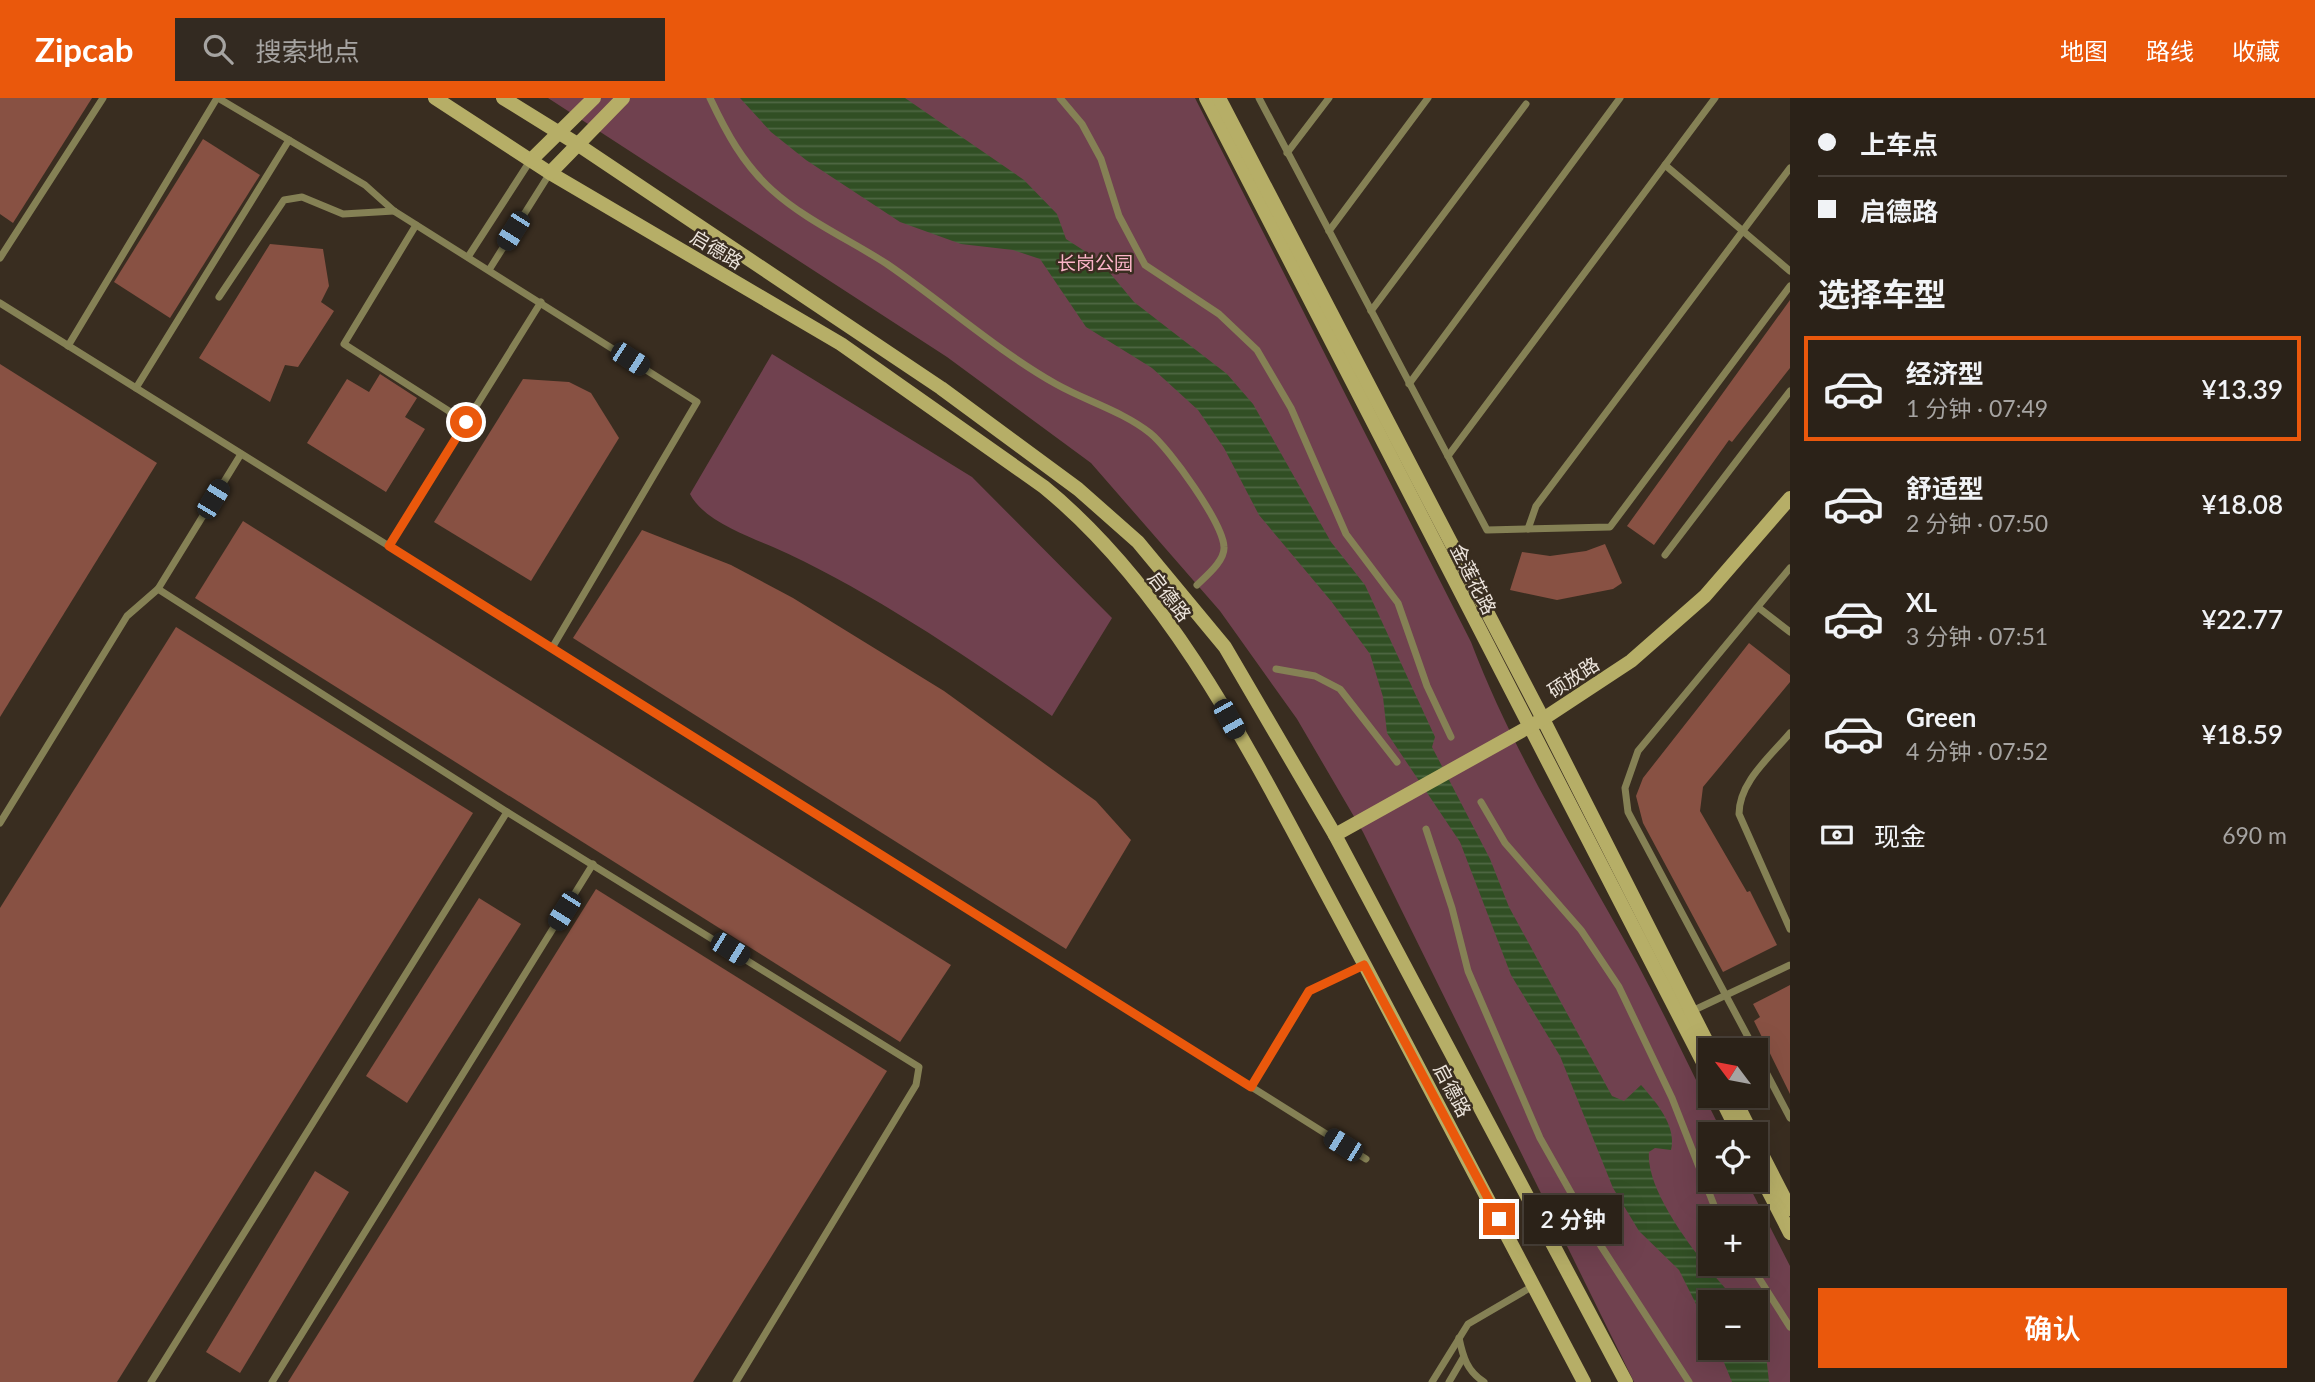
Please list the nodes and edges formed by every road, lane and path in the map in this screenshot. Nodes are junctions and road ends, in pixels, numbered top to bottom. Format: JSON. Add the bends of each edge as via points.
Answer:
{"nodes":[{"id":1,"x":103,"y":98,"type":"edge"},
{"id":2,"x":217,"y":98,"type":"edge"},
{"id":3,"x":435,"y":98,"type":"edge"},
{"id":4,"x":503,"y":98,"type":"edge"},
{"id":5,"x":594,"y":98,"type":"edge"},
{"id":6,"x":622,"y":98,"type":"edge"},
{"id":7,"x":710,"y":98,"type":"edge"},
{"id":8,"x":1060,"y":98,"type":"edge"},
{"id":9,"x":1206,"y":98,"type":"edge"},
{"id":10,"x":1219,"y":98,"type":"edge"},
{"id":11,"x":1259,"y":98,"type":"edge"},
{"id":12,"x":1329,"y":98,"type":"edge"},
{"id":13,"x":1428,"y":98,"type":"edge"},
{"id":14,"x":1620,"y":98,"type":"edge"},
{"id":15,"x":1715,"y":98,"type":"edge"},
{"id":16,"x":1526,"y":104,"type":"dead end"},
{"id":17,"x":558,"y":131,"type":"junction"},
{"id":18,"x":289,"y":140,"type":"junction"},
{"id":19,"x":578,"y":144,"type":"junction"},
{"id":20,"x":1287,"y":153,"type":"junction"},
{"id":21,"x":531,"y":160,"type":"junction"},
{"id":22,"x":1665,"y":164,"type":"junction"},
{"id":23,"x":1790,"y":167,"type":"edge"},
{"id":24,"x":550,"y":173,"type":"junction"},
{"id":25,"x":394,"y":211,"type":"junction"},
{"id":26,"x":416,"y":225,"type":"junction"},
{"id":27,"x":1744,"y":230,"type":"junction"},
{"id":28,"x":1329,"y":232,"type":"junction"},
{"id":29,"x":468,"y":257,"type":"junction"},
{"id":30,"x":0,"y":258,"type":"edge"},
{"id":31,"x":1787,"y":264,"type":"edge"},
{"id":32,"x":489,"y":270,"type":"junction"},
{"id":33,"x":1790,"y":271,"type":"edge"},
{"id":34,"x":1790,"y":286,"type":"edge"},
{"id":35,"x":219,"y":297,"type":"dead end"},
{"id":36,"x":541,"y":302,"type":"junction"},
{"id":37,"x":0,"y":303,"type":"edge"},
{"id":38,"x":1371,"y":311,"type":"junction"},
{"id":39,"x":68,"y":346,"type":"junction"},
{"id":40,"x":1409,"y":384,"type":"junction"},
{"id":41,"x":135,"y":388,"type":"junction"},
{"id":42,"x":1790,"y":391,"type":"edge"},
{"id":43,"x":466,"y":422,"type":"junction"},
{"id":44,"x":241,"y":454,"type":"junction"},
{"id":45,"x":1448,"y":456,"type":"junction"},
{"id":46,"x":1790,"y":498,"type":"edge"},
{"id":47,"x":1528,"y":529,"type":"junction"},
{"id":48,"x":389,"y":546,"type":"junction"},
{"id":49,"x":1665,"y":555,"type":"dead end"},
{"id":50,"x":1790,"y":568,"type":"edge"},
{"id":51,"x":1197,"y":585,"type":"dead end"},
{"id":52,"x":158,"y":589,"type":"junction"},
{"id":53,"x":1759,"y":608,"type":"junction"},
{"id":54,"x":1790,"y":632,"type":"edge"},
{"id":55,"x":552,"y":648,"type":"junction"},
{"id":56,"x":1276,"y":669,"type":"dead end"},
{"id":57,"x":1542,"y":719,"type":"junction"},
{"id":58,"x":1528,"y":727,"type":"junction"},
{"id":59,"x":1790,"y":733,"type":"edge"},
{"id":60,"x":1451,"y":737,"type":"dead end"},
{"id":61,"x":1397,"y":762,"type":"dead end"},
{"id":62,"x":1481,"y":802,"type":"dead end"},
{"id":63,"x":507,"y":812,"type":"junction"},
{"id":64,"x":0,"y":823,"type":"edge"},
{"id":65,"x":1426,"y":830,"type":"dead end"},
{"id":66,"x":1335,"y":835,"type":"junction"},
{"id":67,"x":593,"y":864,"type":"junction"},
{"id":68,"x":1790,"y":929,"type":"edge"},
{"id":69,"x":1364,"y":965,"type":"junction"},
{"id":70,"x":1790,"y":965,"type":"edge"},
{"id":71,"x":1726,"y":996,"type":"junction"},
{"id":72,"x":1685,"y":1014,"type":"junction"},
{"id":73,"x":1702,"y":1038,"type":"edge"},
{"id":74,"x":1748,"y":1038,"type":"edge"},
{"id":75,"x":1698,"y":1046,"type":"edge"},
{"id":76,"x":1768,"y":1076,"type":"edge"},
{"id":77,"x":1251,"y":1087,"type":"junction"},
{"id":78,"x":1790,"y":1118,"type":"edge"},
{"id":79,"x":1366,"y":1159,"type":"dead end"},
{"id":80,"x":1768,"y":1171,"type":"edge"},
{"id":81,"x":1768,"y":1185,"type":"edge"},
{"id":82,"x":1713,"y":1206,"type":"edge"},
{"id":83,"x":1788,"y":1217,"type":"edge"},
{"id":84,"x":1758,"y":1276,"type":"edge"},
{"id":85,"x":1533,"y":1286,"type":"junction"},
{"id":86,"x":1790,"y":1327,"type":"edge"},
{"id":87,"x":1459,"y":1338,"type":"junction"},
{"id":88,"x":1464,"y":1358,"type":"junction"},
{"id":89,"x":150,"y":1382,"type":"edge"},
{"id":90,"x":272,"y":1382,"type":"edge"},
{"id":91,"x":736,"y":1382,"type":"edge"},
{"id":92,"x":1432,"y":1382,"type":"edge"},
{"id":93,"x":1449,"y":1382,"type":"edge"},
{"id":94,"x":1484,"y":1382,"type":"edge"},
{"id":95,"x":1584,"y":1382,"type":"edge"},
{"id":96,"x":1626,"y":1382,"type":"edge"},
{"id":97,"x":1689,"y":1382,"type":"edge"}],
"edges":[{"from":1,"to":30,"type":"lane"},
{"from":2,"to":18,"type":"lane"},
{"from":2,"to":39,"type":"lane"},
{"from":3,"to":21,"type":"main road","name":"启德路"},
{"from":4,"to":17,"type":"main road","name":"启德路"},
{"from":5,"to":17,"type":"main road"},
{"from":6,"to":19,"type":"main road"},
{"from":7,"to":51,"type":"lane","via":[[734,145],[782,198],[888,265],[1049,379],[1139,426],[1160,442],[1187,475],[1224,547],[1220,561]]},
{"from":8,"to":60,"type":"lane","via":[[1082,124],[1101,159],[1119,216],[1145,265],[1219,314],[1257,350],[1291,408],[1346,534],[1398,603],[1427,686]]},
{"from":9,"to":58,"type":"main road","name":"金莲花路"},
{"from":10,"to":57,"type":"main road","name":"金莲花路"},
{"from":11,"to":20,"type":"lane"},
{"from":12,"to":20,"type":"lane"},
{"from":13,"to":28,"type":"lane"},
{"from":14,"to":40,"type":"lane"},
{"from":15,"to":22,"type":"lane"},
{"from":16,"to":38,"type":"lane"},
{"from":17,"to":19,"type":"main road","name":"启德路"},
{"from":17,"to":21,"type":"main road"},
{"from":18,"to":25,"type":"lane","via":[[365,185]]},
{"from":18,"to":41,"type":"lane"},
{"from":19,"to":24,"type":"main road"},
{"from":19,"to":66,"type":"main road","name":"启德路","via":[[941,388],[1078,489],[1138,542],[1225,647]]},
{"from":20,"to":28,"type":"lane"},
{"from":21,"to":24,"type":"main road","name":"启德路"},
{"from":21,"to":29,"type":"lane"},
{"from":22,"to":27,"type":"lane"},
{"from":22,"to":45,"type":"lane"},
{"from":23,"to":27,"type":"lane"},
{"from":24,"to":32,"type":"lane"},
{"from":24,"to":69,"type":"main road","name":"启德路","via":[[841,344],[1073,510],[1116,556],[1203,673]]},
{"from":25,"to":26,"type":"lane"},
{"from":25,"to":35,"type":"lane","via":[[343,214],[302,197],[284,200]]},
{"from":26,"to":29,"type":"lane"},
{"from":26,"to":43,"type":"lane","via":[[344,344]]},
{"from":27,"to":31,"type":"lane"},
{"from":27,"to":47,"type":"lane","via":[[1536,506]]},
{"from":28,"to":38,"type":"lane"},
{"from":29,"to":32,"type":"lane"},
{"from":31,"to":33,"type":"lane"},
{"from":32,"to":36,"type":"lane"},
{"from":34,"to":47,"type":"lane","via":[[1610,527]]},
{"from":36,"to":43,"type":"lane"},
{"from":36,"to":55,"type":"lane","via":[[698,402]]},
{"from":37,"to":39,"type":"lane"},
{"from":38,"to":40,"type":"lane"},
{"from":39,"to":41,"type":"lane"},
{"from":40,"to":45,"type":"lane"},
{"from":41,"to":44,"type":"lane"},
{"from":42,"to":49,"type":"lane"},
{"from":43,"to":48,"type":"lane"},
{"from":44,"to":48,"type":"lane"},
{"from":44,"to":52,"type":"lane"},
{"from":45,"to":47,"type":"lane","via":[[1487,530]]},
{"from":46,"to":57,"type":"main road","name":"硕放路","via":[[1705,596],[1663,636]]},
{"from":48,"to":55,"type":"lane"},
{"from":50,"to":53,"type":"lane"},
{"from":52,"to":63,"type":"lane"},
{"from":52,"to":64,"type":"lane","via":[[127,616]]},
{"from":53,"to":54,"type":"lane"},
{"from":53,"to":71,"type":"lane","via":[[1649,736],[1625,788],[1628,812]]},
{"from":55,"to":77,"type":"lane"},
{"from":56,"to":61,"type":"lane","via":[[1315,676],[1340,689]]},
{"from":57,"to":58,"type":"main road","name":"硕放路"},
{"from":57,"to":72,"type":"main road","name":"金莲花路"},
{"from":58,"to":66,"type":"main road","name":"硕放路"},
{"from":58,"to":72,"type":"main road","name":"金莲花路"},
{"from":59,"to":68,"type":"lane","via":[[1745,788],[1739,814]]},
{"from":62,"to":82,"type":"lane","via":[[1505,843],[1581,930],[1619,987],[1672,1098]]},
{"from":63,"to":67,"type":"lane"},
{"from":63,"to":89,"type":"lane"},
{"from":65,"to":97,"type":"lane","via":[[1468,971],[1540,1138],[1601,1246]]},
{"from":66,"to":96,"type":"main road","name":"启德路"},
{"from":67,"to":90,"type":"lane"},
{"from":67,"to":91,"type":"lane","via":[[919,1067],[916,1085]]},
{"from":69,"to":77,"type":"lane","via":[[1309,991]]},
{"from":69,"to":85,"type":"main road","name":"启德路"},
{"from":70,"to":71,"type":"lane"},
{"from":71,"to":72,"type":"lane"},
{"from":71,"to":74,"type":"lane"},
{"from":72,"to":73,"type":"main road","name":"金莲花路"},
{"from":72,"to":75,"type":"main road","name":"金莲花路"},
{"from":76,"to":78,"type":"lane"},
{"from":77,"to":79,"type":"lane"},
{"from":80,"to":83,"type":"main road"},
{"from":81,"to":83,"type":"main road"},
{"from":84,"to":86,"type":"lane"},
{"from":85,"to":87,"type":"lane","via":[[1468,1324]]},
{"from":85,"to":95,"type":"main road","name":"启德路"},
{"from":87,"to":88,"type":"lane"},
{"from":87,"to":92,"type":"lane"},
{"from":88,"to":93,"type":"lane"},
{"from":88,"to":94,"type":"lane","via":[[1472,1375]]}]}
